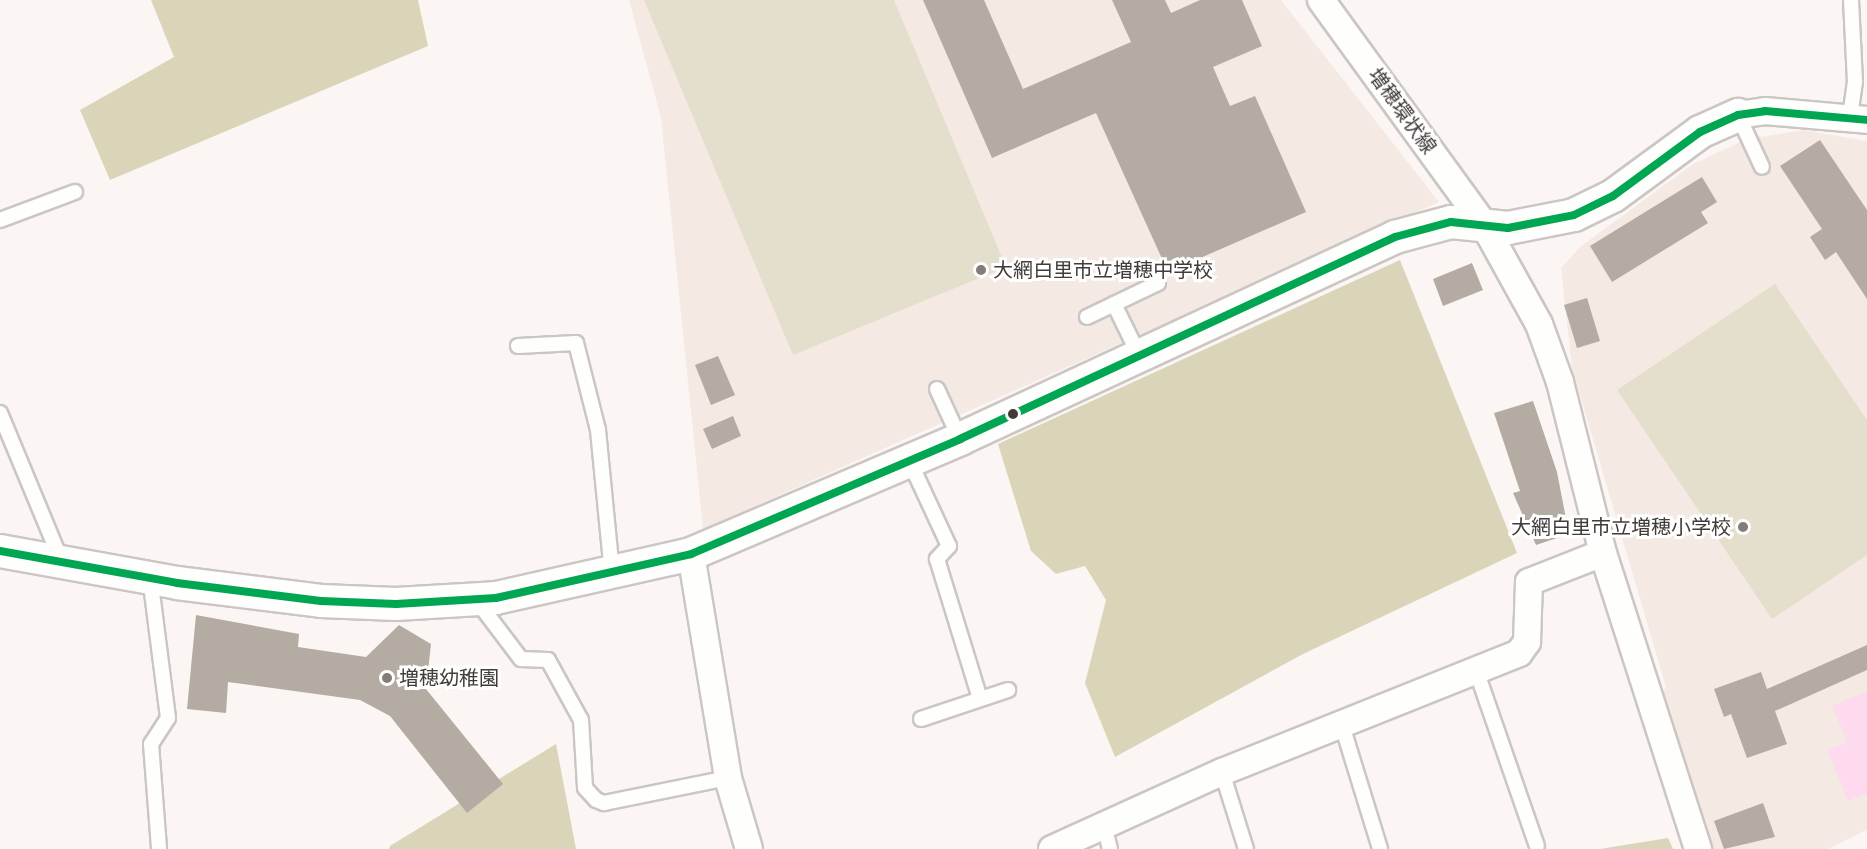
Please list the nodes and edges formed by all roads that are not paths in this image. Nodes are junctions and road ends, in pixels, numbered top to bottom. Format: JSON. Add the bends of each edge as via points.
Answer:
{"nodes":[{"id":1,"x":1851,"y":0,"type":"edge"},
{"id":2,"x":1331,"y":3,"type":"edge"},
{"id":3,"x":1738,"y":116,"type":"junction"},
{"id":4,"x":1858,"y":118,"type":"edge"},
{"id":5,"x":1762,"y":167,"type":"dead end"},
{"id":6,"x":75,"y":192,"type":"dead end"},
{"id":7,"x":0,"y":220,"type":"edge"},
{"id":8,"x":1483,"y":223,"type":"junction"},
{"id":9,"x":1158,"y":283,"type":"dead end"},
{"id":10,"x":1114,"y":304,"type":"junction"},
{"id":11,"x":1087,"y":317,"type":"dead end"},
{"id":12,"x":518,"y":346,"type":"dead end"},
{"id":13,"x":1138,"y":353,"type":"junction"},
{"id":14,"x":937,"y":389,"type":"dead end"},
{"id":15,"x":0,"y":413,"type":"edge"},
{"id":16,"x":960,"y":439,"type":"junction"},
{"id":17,"x":909,"y":460,"type":"junction"},
{"id":18,"x":0,"y":551,"type":"edge"},
{"id":19,"x":1603,"y":553,"type":"junction"},
{"id":20,"x":691,"y":554,"type":"junction"},
{"id":21,"x":60,"y":558,"type":"junction"},
{"id":22,"x":612,"y":572,"type":"junction"},
{"id":23,"x":150,"y":578,"type":"junction"},
{"id":24,"x":476,"y":600,"type":"junction"},
{"id":25,"x":1476,"y":670,"type":"junction"},
{"id":26,"x":1008,"y":690,"type":"dead end"},
{"id":27,"x":980,"y":699,"type":"junction"},
{"id":28,"x":921,"y":719,"type":"dead end"},
{"id":29,"x":1341,"y":722,"type":"junction"},
{"id":30,"x":1222,"y":772,"type":"junction"},
{"id":31,"x":728,"y":778,"type":"junction"},
{"id":32,"x":1107,"y":837,"type":"edge"},
{"id":33,"x":1537,"y":846,"type":"dead end"},
{"id":34,"x":159,"y":849,"type":"edge"},
{"id":35,"x":749,"y":849,"type":"edge"},
{"id":36,"x":1052,"y":849,"type":"edge"},
{"id":37,"x":1246,"y":849,"type":"edge"},
{"id":38,"x":1380,"y":849,"type":"edge"},
{"id":39,"x":1698,"y":849,"type":"edge"}],
"edges":[{"from":1,"to":4,"type":"lane"},
{"from":2,"to":8,"type":"street","name":"増穂環状線"},
{"from":3,"to":4,"type":"street","via":[[1765,111]]},
{"from":3,"to":5,"type":"lane"},
{"from":3,"to":8,"type":"street","via":[[1700,132],[1613,196],[1574,215],[1508,228]]},
{"from":6,"to":7,"type":"lane"},
{"from":8,"to":13,"type":"street","via":[[1451,222],[1395,237]]},
{"from":8,"to":19,"type":"street","name":"増穂環状線","via":[[1539,324],[1560,382]]},
{"from":9,"to":10,"type":"lane"},
{"from":10,"to":11,"type":"lane"},
{"from":10,"to":13,"type":"lane"},
{"from":12,"to":22,"type":"lane","via":[[576,343],[598,430]]},
{"from":13,"to":16,"type":"street"},
{"from":14,"to":16,"type":"lane"},
{"from":15,"to":21,"type":"lane"},
{"from":16,"to":17,"type":"street"},
{"from":17,"to":20,"type":"street"},
{"from":17,"to":27,"type":"lane","via":[[949,546],[937,559]]},
{"from":18,"to":21,"type":"street"},
{"from":19,"to":25,"type":"street","via":[[1529,582],[1527,642],[1520,653]]},
{"from":19,"to":39,"type":"street","name":"増穂環状線"},
{"from":20,"to":22,"type":"street"},
{"from":20,"to":31,"type":"street"},
{"from":21,"to":23,"type":"street"},
{"from":22,"to":24,"type":"street"},
{"from":23,"to":24,"type":"street","via":[[321,601]]},
{"from":23,"to":34,"type":"lane","via":[[168,718],[151,744]]},
{"from":24,"to":31,"type":"lane","via":[[521,659],[548,660],[581,720],[585,788],[596,800],[604,803]]},
{"from":25,"to":29,"type":"street"},
{"from":25,"to":33,"type":"lane"},
{"from":26,"to":27,"type":"lane"},
{"from":27,"to":28,"type":"lane"},
{"from":29,"to":30,"type":"street"},
{"from":29,"to":38,"type":"lane"},
{"from":30,"to":32,"type":"street"},
{"from":30,"to":37,"type":"lane"},
{"from":31,"to":35,"type":"street"},
{"from":32,"to":36,"type":"street"}]}
